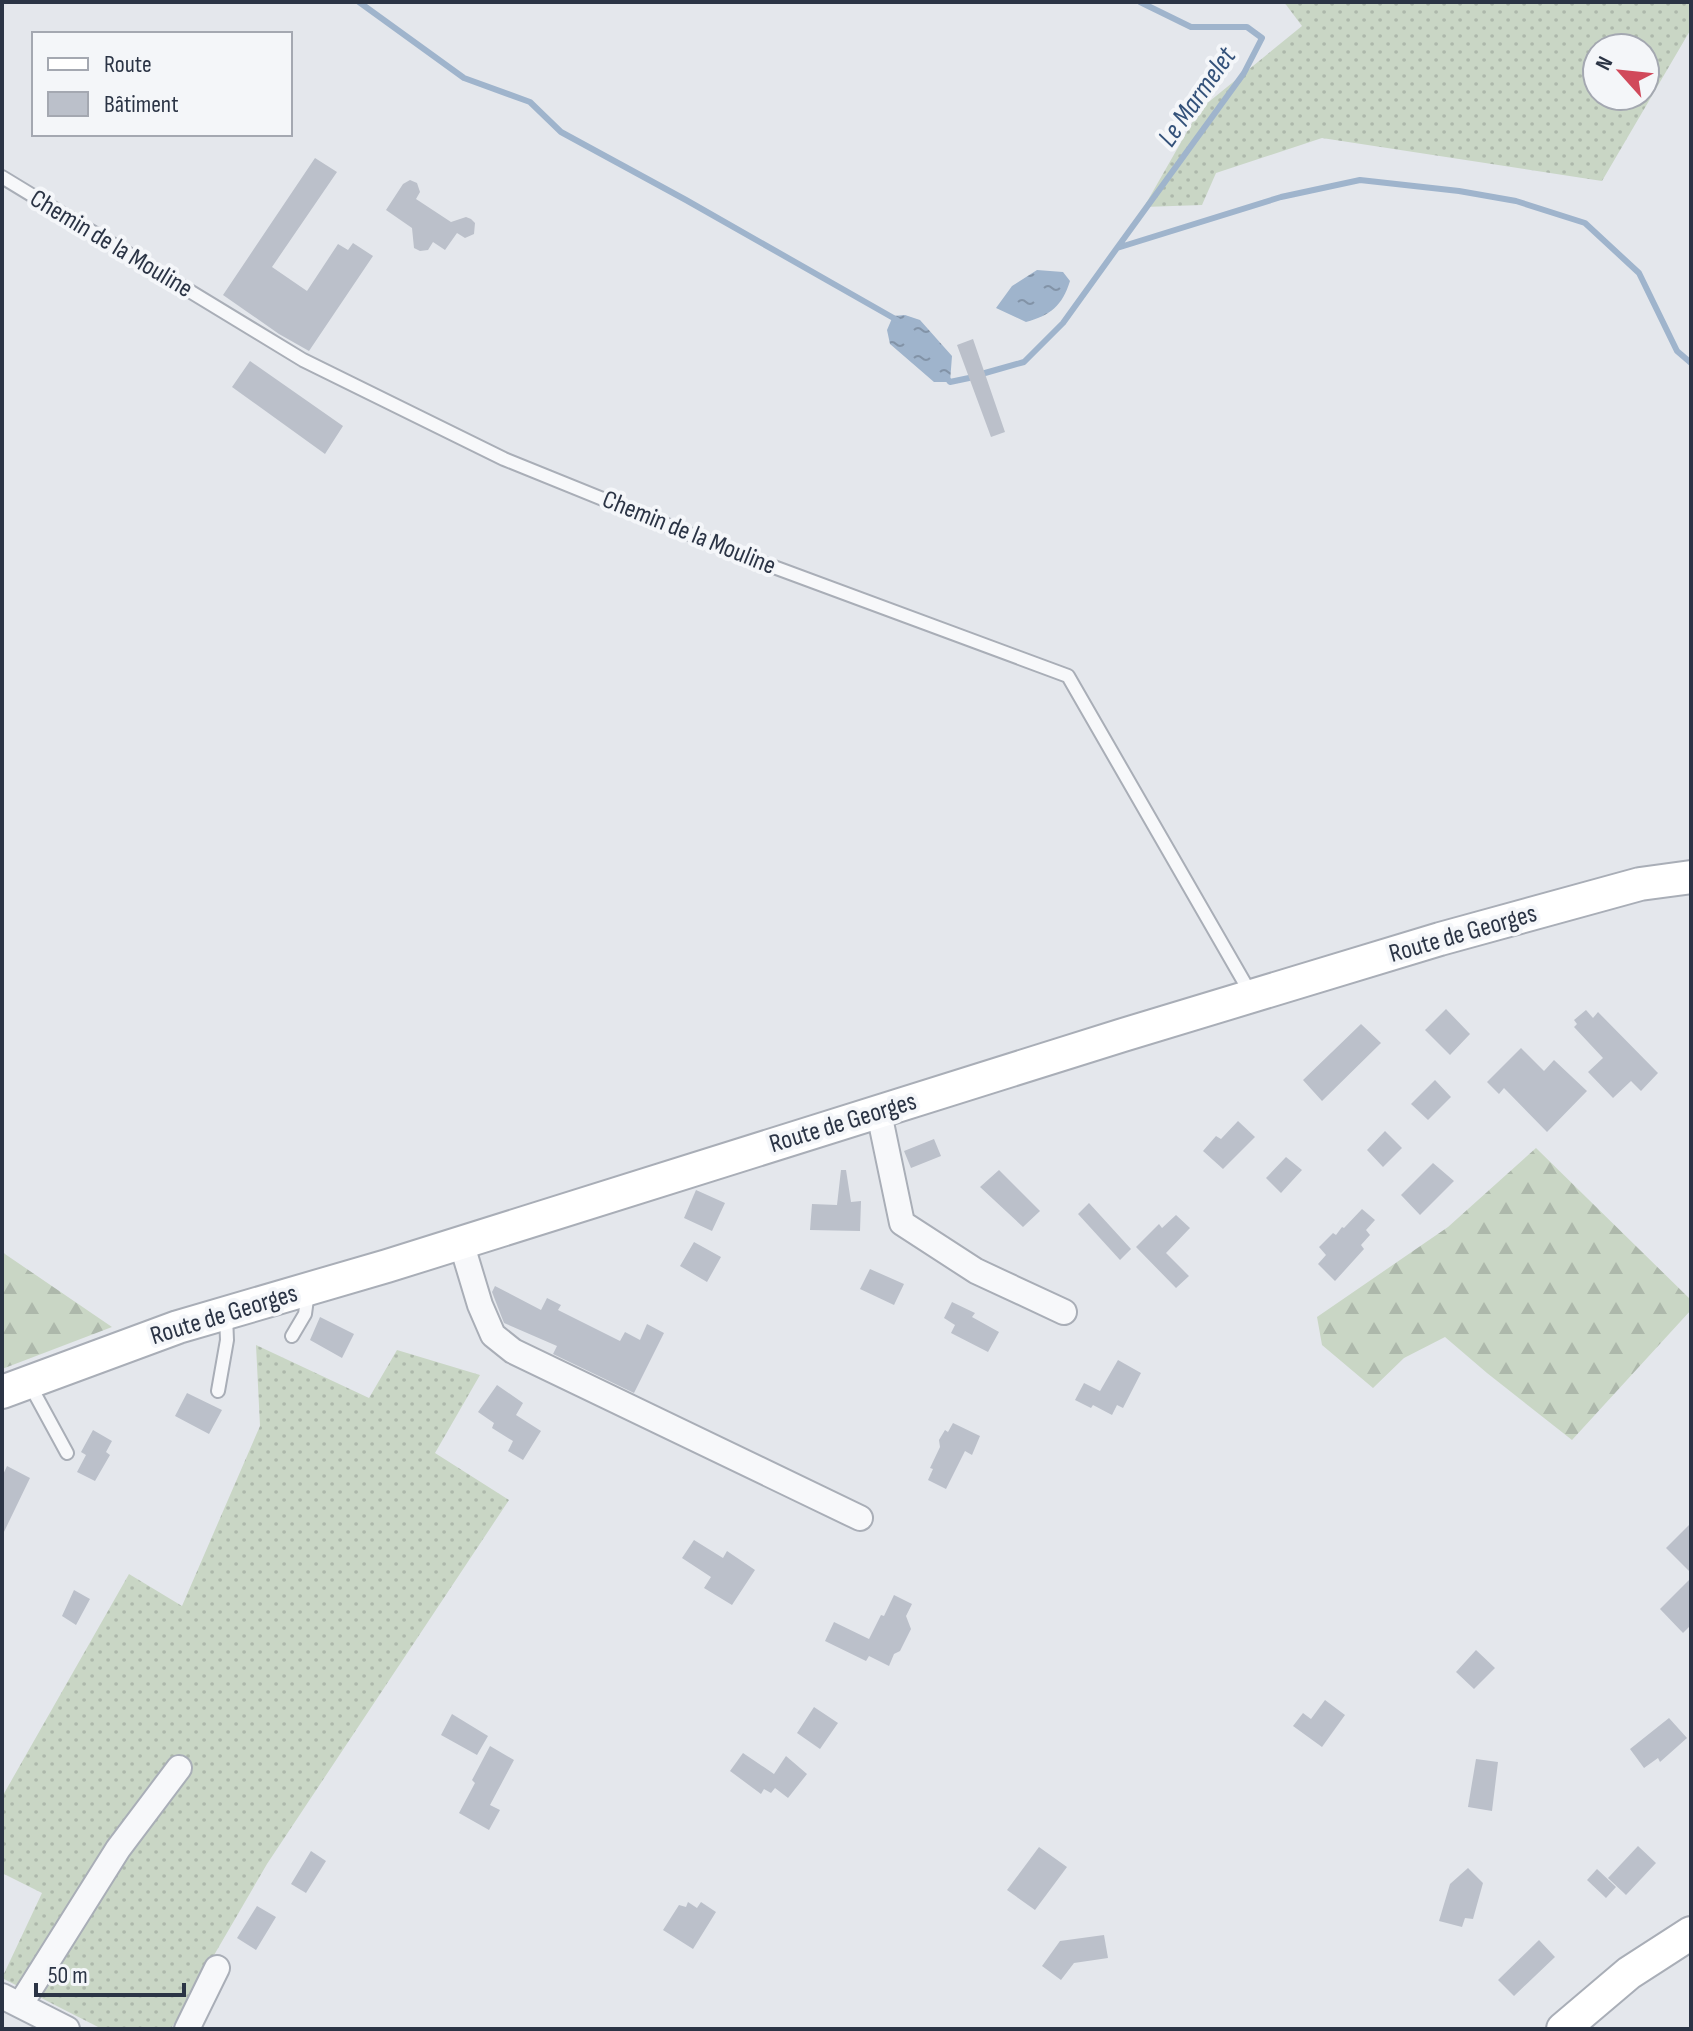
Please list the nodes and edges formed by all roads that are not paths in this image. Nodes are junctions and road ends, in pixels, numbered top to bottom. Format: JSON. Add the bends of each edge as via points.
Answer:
{"nodes":[{"id":1,"x":2,"y":177,"type":"edge"},
{"id":2,"x":1691,"y":877,"type":"edge"},
{"id":3,"x":1252,"y":997,"type":"junction"},
{"id":4,"x":879,"y":1113,"type":"junction"},
{"id":5,"x":461,"y":1242,"type":"junction"},
{"id":6,"x":309,"y":1289,"type":"junction"},
{"id":7,"x":1064,"y":1312,"type":"dead end"},
{"id":8,"x":226,"y":1313,"type":"junction"},
{"id":9,"x":292,"y":1336,"type":"dead end"},
{"id":10,"x":15,"y":1387,"type":"edge"},
{"id":11,"x":218,"y":1391,"type":"dead end"},
{"id":12,"x":67,"y":1453,"type":"dead end"},
{"id":13,"x":860,"y":1518,"type":"dead end"},
{"id":14,"x":179,"y":1768,"type":"dead end"},
{"id":15,"x":1691,"y":1933,"type":"edge"},
{"id":16,"x":217,"y":1968,"type":"dead end"},
{"id":17,"x":11,"y":2000,"type":"edge"},
{"id":18,"x":67,"y":2029,"type":"edge"},
{"id":19,"x":187,"y":2029,"type":"edge"},
{"id":20,"x":1563,"y":2029,"type":"edge"}],
"edges":[{"from":1,"to":3,"type":"lane","name":"Chemin de la Mouline","via":[[303,360],[504,459],[736,553],[1068,676]]},
{"from":2,"to":3,"type":"street","name":"Route de Georges","via":[[1640,884]]},
{"from":3,"to":4,"type":"street","name":"Route de Georges"},
{"from":4,"to":5,"type":"street","name":"Route de Georges"},
{"from":4,"to":7,"type":"street","via":[[902,1223],[976,1271]]},
{"from":5,"to":6,"type":"street","name":"Route de Georges"},
{"from":5,"to":13,"type":"street","via":[[493,1335],[513,1351]]},
{"from":6,"to":8,"type":"street","name":"Route de Georges"},
{"from":6,"to":9,"type":"lane","via":[[305,1314]]},
{"from":8,"to":10,"type":"street","name":"Route de Georges"},
{"from":8,"to":11,"type":"lane"},
{"from":10,"to":12,"type":"lane"},
{"from":14,"to":17,"type":"street"},
{"from":15,"to":20,"type":"street","via":[[1629,1973]]},
{"from":16,"to":19,"type":"street"},
{"from":17,"to":18,"type":"street"}]}
